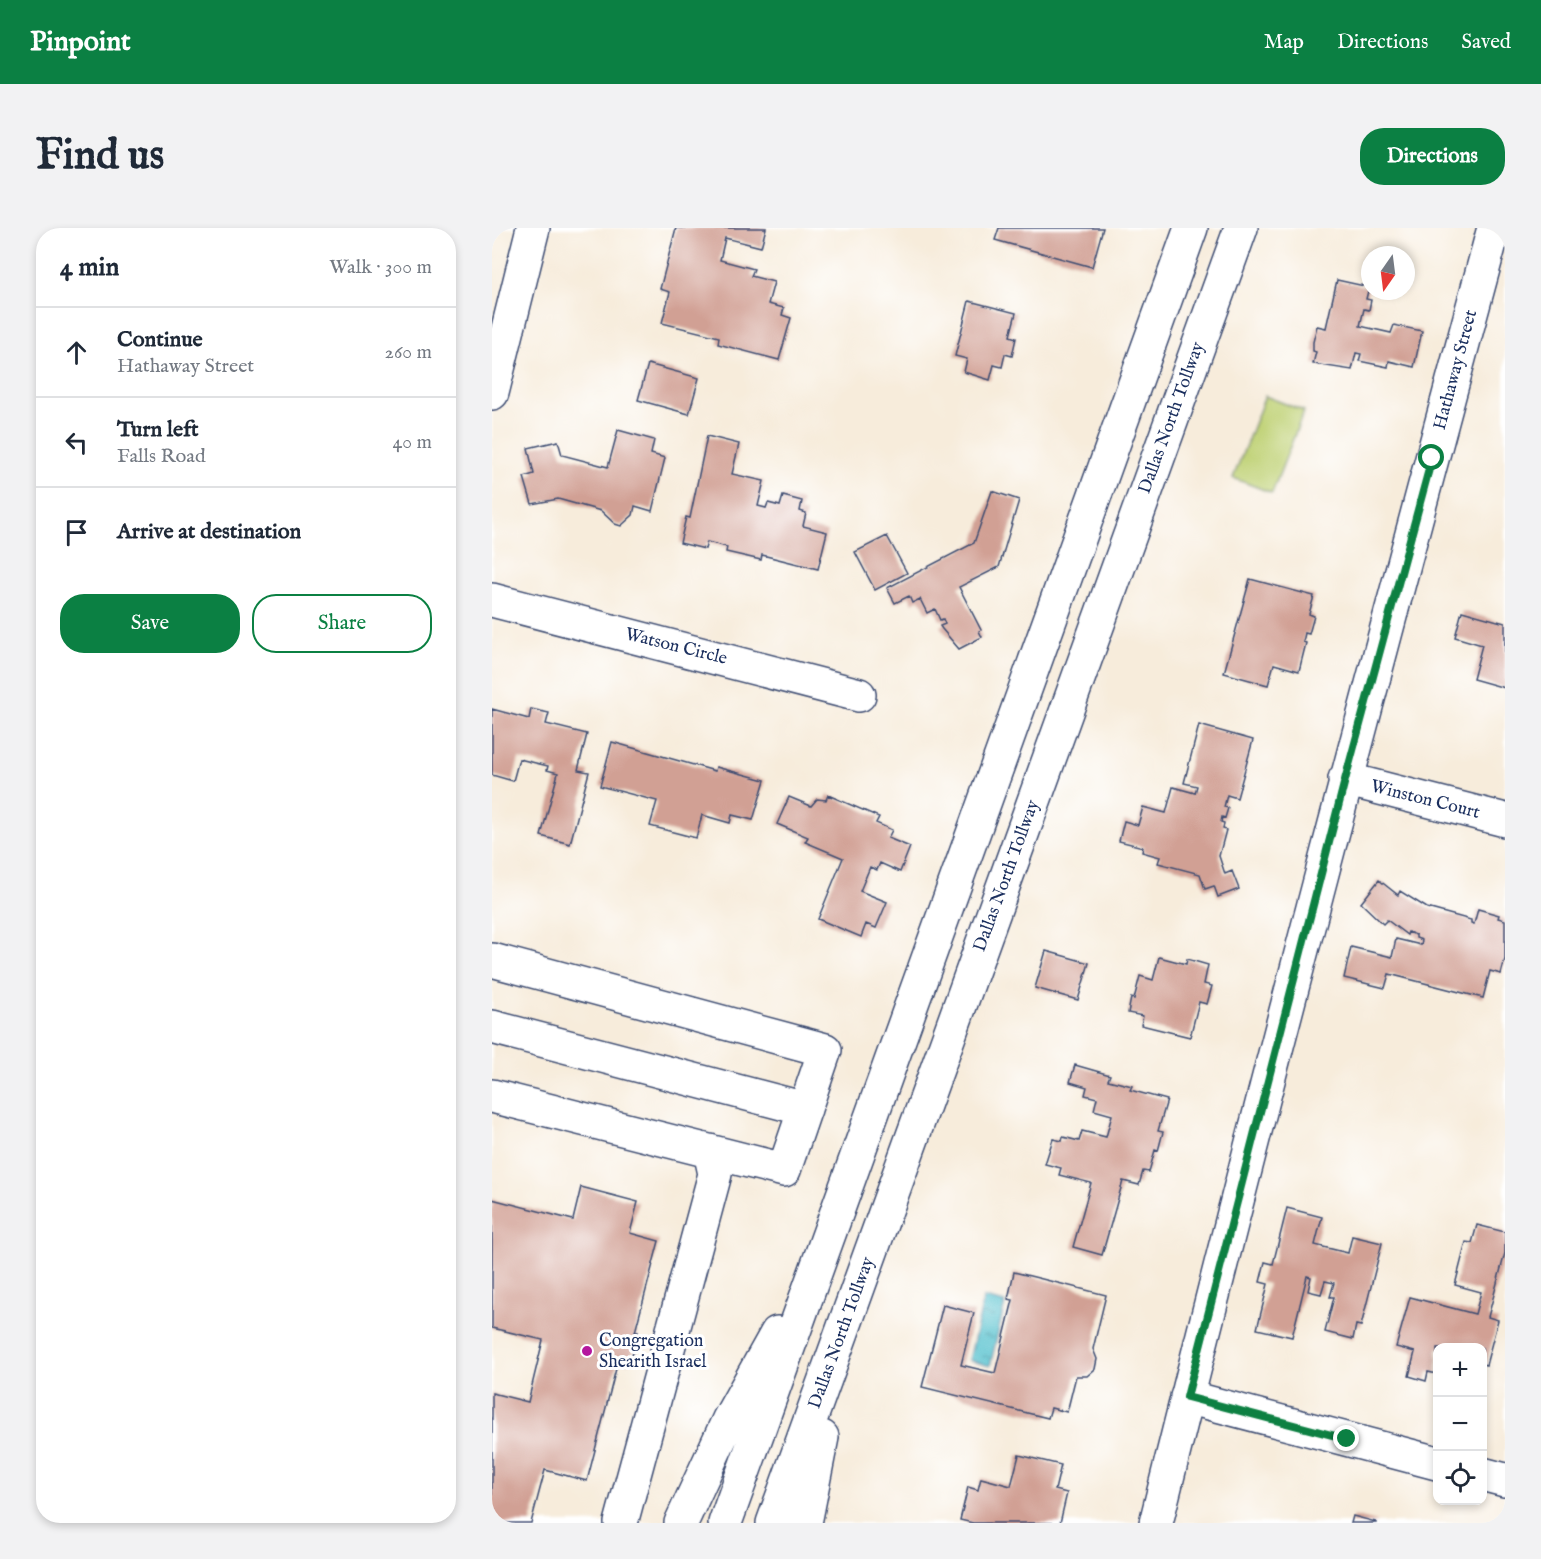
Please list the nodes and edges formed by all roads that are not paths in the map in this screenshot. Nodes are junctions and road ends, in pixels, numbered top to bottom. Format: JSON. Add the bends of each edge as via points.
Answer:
{"nodes":[{"id":1,"x":533,"y":228,"type":"edge"},
{"id":2,"x":1191,"y":228,"type":"edge"},
{"id":3,"x":1240,"y":228,"type":"edge"},
{"id":4,"x":1494,"y":228,"type":"edge"},
{"id":5,"x":496,"y":360,"type":"edge"},
{"id":6,"x":492,"y":393,"type":"edge"},
{"id":7,"x":492,"y":600,"type":"edge"},
{"id":8,"x":859,"y":695,"type":"dead end"},
{"id":9,"x":1345,"y":780,"type":"junction"},
{"id":10,"x":1505,"y":820,"type":"edge"},
{"id":11,"x":492,"y":960,"type":"edge"},
{"id":12,"x":492,"y":1027,"type":"edge"},
{"id":13,"x":492,"y":1096,"type":"edge"},
{"id":14,"x":806,"y":1108,"type":"junction"},
{"id":15,"x":710,"y":1151,"type":"junction"},
{"id":16,"x":824,"y":1250,"type":"junction"},
{"id":17,"x":842,"y":1332,"type":"junction"},
{"id":18,"x":1187,"y":1397,"type":"junction"},
{"id":19,"x":1433,"y":1462,"type":"edge"},
{"id":20,"x":1487,"y":1475,"type":"edge"},
{"id":21,"x":1505,"y":1480,"type":"edge"},
{"id":22,"x":621,"y":1523,"type":"edge"},
{"id":23,"x":681,"y":1523,"type":"edge"},
{"id":24,"x":725,"y":1523,"type":"edge"},
{"id":25,"x":773,"y":1523,"type":"edge"},
{"id":26,"x":805,"y":1523,"type":"edge"},
{"id":27,"x":1156,"y":1523,"type":"edge"}],
"edges":[{"from":1,"to":5,"type":"main road"},
{"from":2,"to":16,"type":"main road"},
{"from":3,"to":17,"type":"main road","name":"Dallas North Tollway"},
{"from":4,"to":9,"type":"main road","name":"Hathaway Street"},
{"from":5,"to":6,"type":"main road"},
{"from":7,"to":8,"type":"main road","name":"Watson Circle"},
{"from":9,"to":10,"type":"main road","name":"Winston Court"},
{"from":9,"to":18,"type":"main road","name":"Hathaway Street"},
{"from":11,"to":14,"type":"main road","via":[[825,1050]]},
{"from":12,"to":14,"type":"main road"},
{"from":13,"to":15,"type":"main road"},
{"from":14,"to":15,"type":"main road","via":[[784,1170]]},
{"from":15,"to":22,"type":"main road","via":[[715,1174]]},
{"from":16,"to":23,"type":"main road","via":[[729,1419]]},
{"from":16,"to":24,"type":"main road"},
{"from":17,"to":25,"type":"main road","name":"Dallas North Tollway"},
{"from":17,"to":26,"type":"main road"},
{"from":18,"to":19,"type":"main road"},
{"from":18,"to":27,"type":"main road","name":"Hathaway Street"},
{"from":20,"to":21,"type":"main road"}]}
